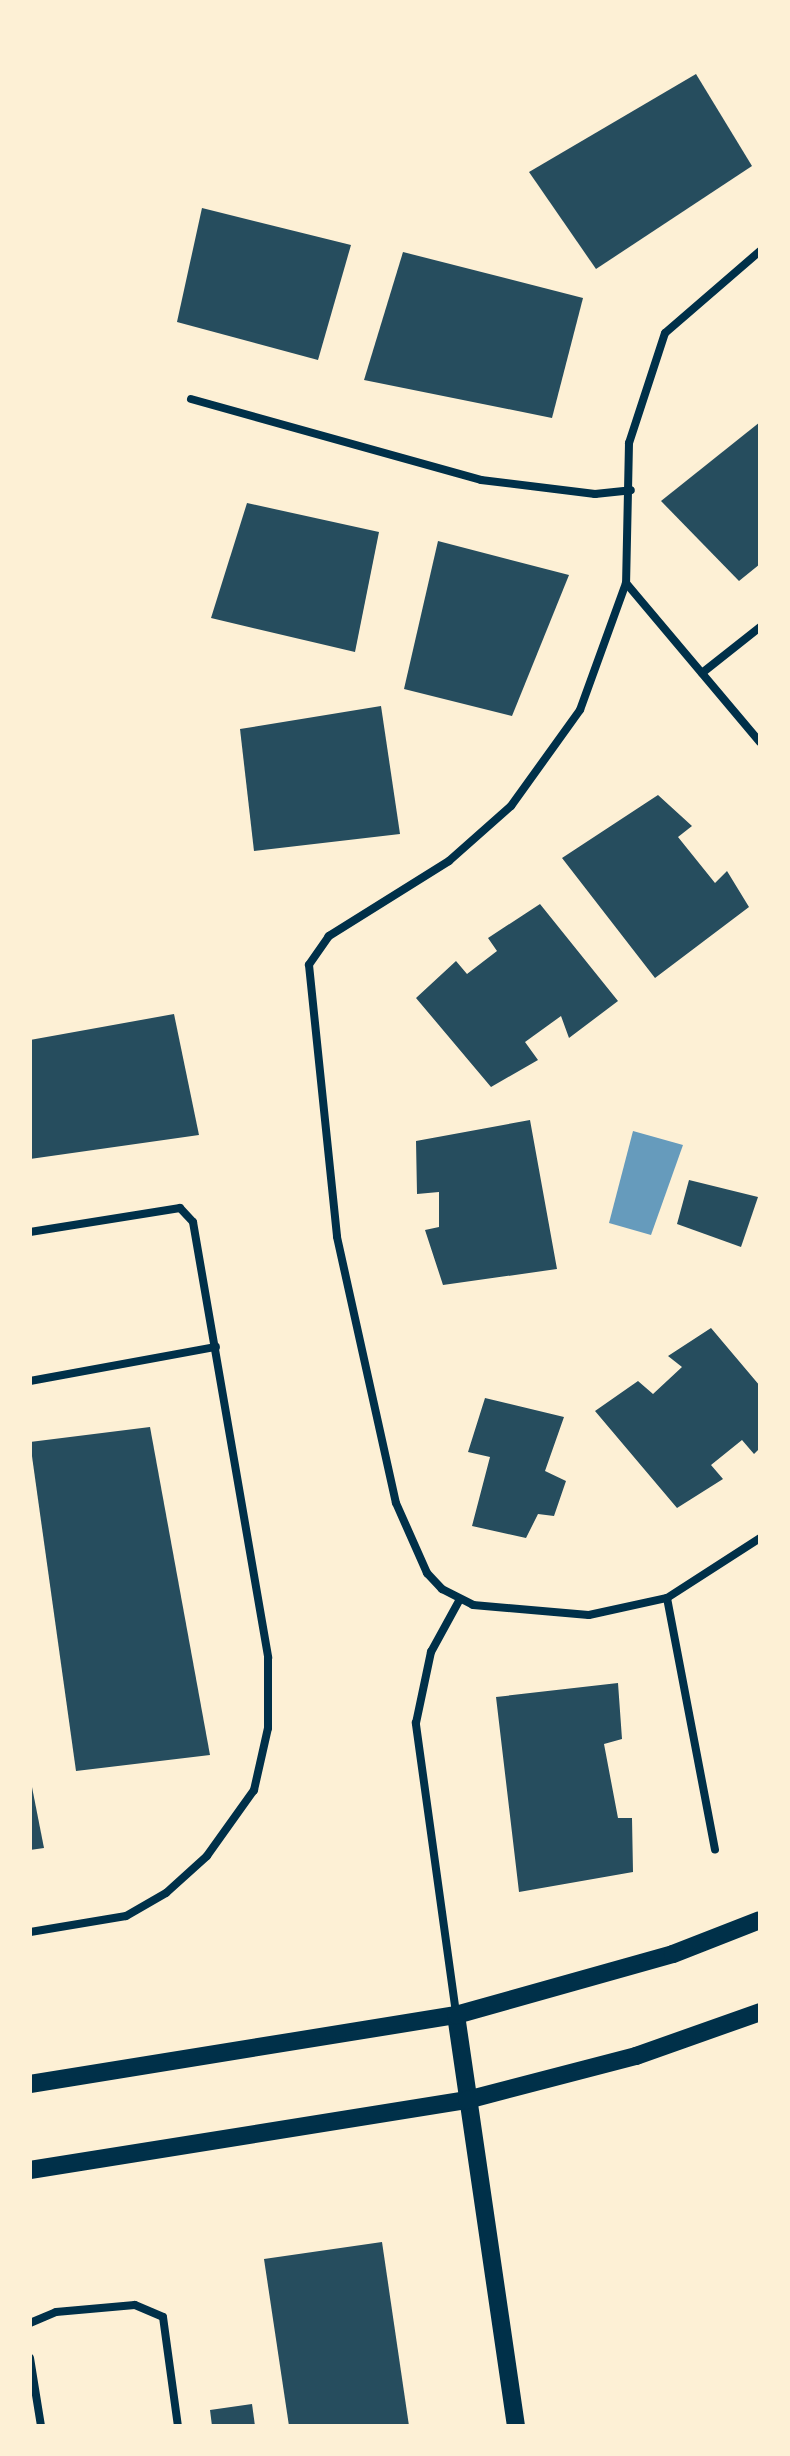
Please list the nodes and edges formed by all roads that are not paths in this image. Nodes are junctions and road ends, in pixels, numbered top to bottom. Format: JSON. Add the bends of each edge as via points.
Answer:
{"nodes":[{"id":1,"x":760,"y":252,"type":"edge"},
{"id":2,"x":192,"y":400,"type":"dead end"},
{"id":3,"x":631,"y":490,"type":"junction"},
{"id":4,"x":626,"y":582,"type":"junction"},
{"id":5,"x":760,"y":628,"type":"edge"},
{"id":6,"x":702,"y":673,"type":"junction"},
{"id":7,"x":760,"y":742,"type":"edge"},
{"id":8,"x":30,"y":1232,"type":"edge"},
{"id":9,"x":216,"y":1347,"type":"junction"},
{"id":10,"x":30,"y":1381,"type":"edge"},
{"id":11,"x":760,"y":1538,"type":"edge"},
{"id":12,"x":667,"y":1598,"type":"junction"},
{"id":13,"x":460,"y":1599,"type":"junction"},
{"id":14,"x":715,"y":1850,"type":"dead end"},
{"id":15,"x":760,"y":1920,"type":"edge"},
{"id":16,"x":30,"y":1932,"type":"edge"},
{"id":17,"x":760,"y":2012,"type":"edge"},
{"id":18,"x":456,"y":2015,"type":"junction"},
{"id":19,"x":30,"y":2084,"type":"edge"},
{"id":20,"x":468,"y":2100,"type":"junction"},
{"id":21,"x":30,"y":2170,"type":"edge"},
{"id":22,"x":30,"y":2323,"type":"edge"},
{"id":23,"x":30,"y":2358,"type":"edge"},
{"id":24,"x":41,"y":2426,"type":"edge"},
{"id":25,"x":178,"y":2426,"type":"edge"},
{"id":26,"x":516,"y":2426,"type":"edge"}],
"edges":[{"from":1,"to":3,"type":"lane","via":[[665,333],[629,443]]},
{"from":2,"to":3,"type":"lane","via":[[481,480],[595,494]]},
{"from":3,"to":4,"type":"lane"},
{"from":4,"to":6,"type":"lane"},
{"from":4,"to":13,"type":"lane","via":[[580,710],[511,806],[449,861],[329,936],[309,965],[337,1238],[396,1503],[412,1550],[442,1590]]},
{"from":5,"to":6,"type":"lane"},
{"from":6,"to":7,"type":"lane"},
{"from":8,"to":9,"type":"lane","via":[[180,1208],[193,1222]]},
{"from":9,"to":10,"type":"lane"},
{"from":9,"to":16,"type":"lane","via":[[268,1658],[268,1728],[254,1790],[207,1856],[166,1894],[126,1916]]},
{"from":11,"to":12,"type":"lane"},
{"from":12,"to":13,"type":"lane","via":[[589,1616],[510,1613]]},
{"from":12,"to":14,"type":"lane"},
{"from":13,"to":18,"type":"lane","via":[[431,1652],[416,1723]]},
{"from":15,"to":18,"type":"street","via":[[673,1954]]},
{"from":17,"to":20,"type":"street","via":[[636,2056]]},
{"from":18,"to":19,"type":"street"},
{"from":18,"to":20,"type":"street"},
{"from":20,"to":21,"type":"street"},
{"from":20,"to":26,"type":"street"},
{"from":22,"to":25,"type":"lane","via":[[56,2312],[135,2305],[163,2317]]},
{"from":23,"to":24,"type":"lane"}]}
